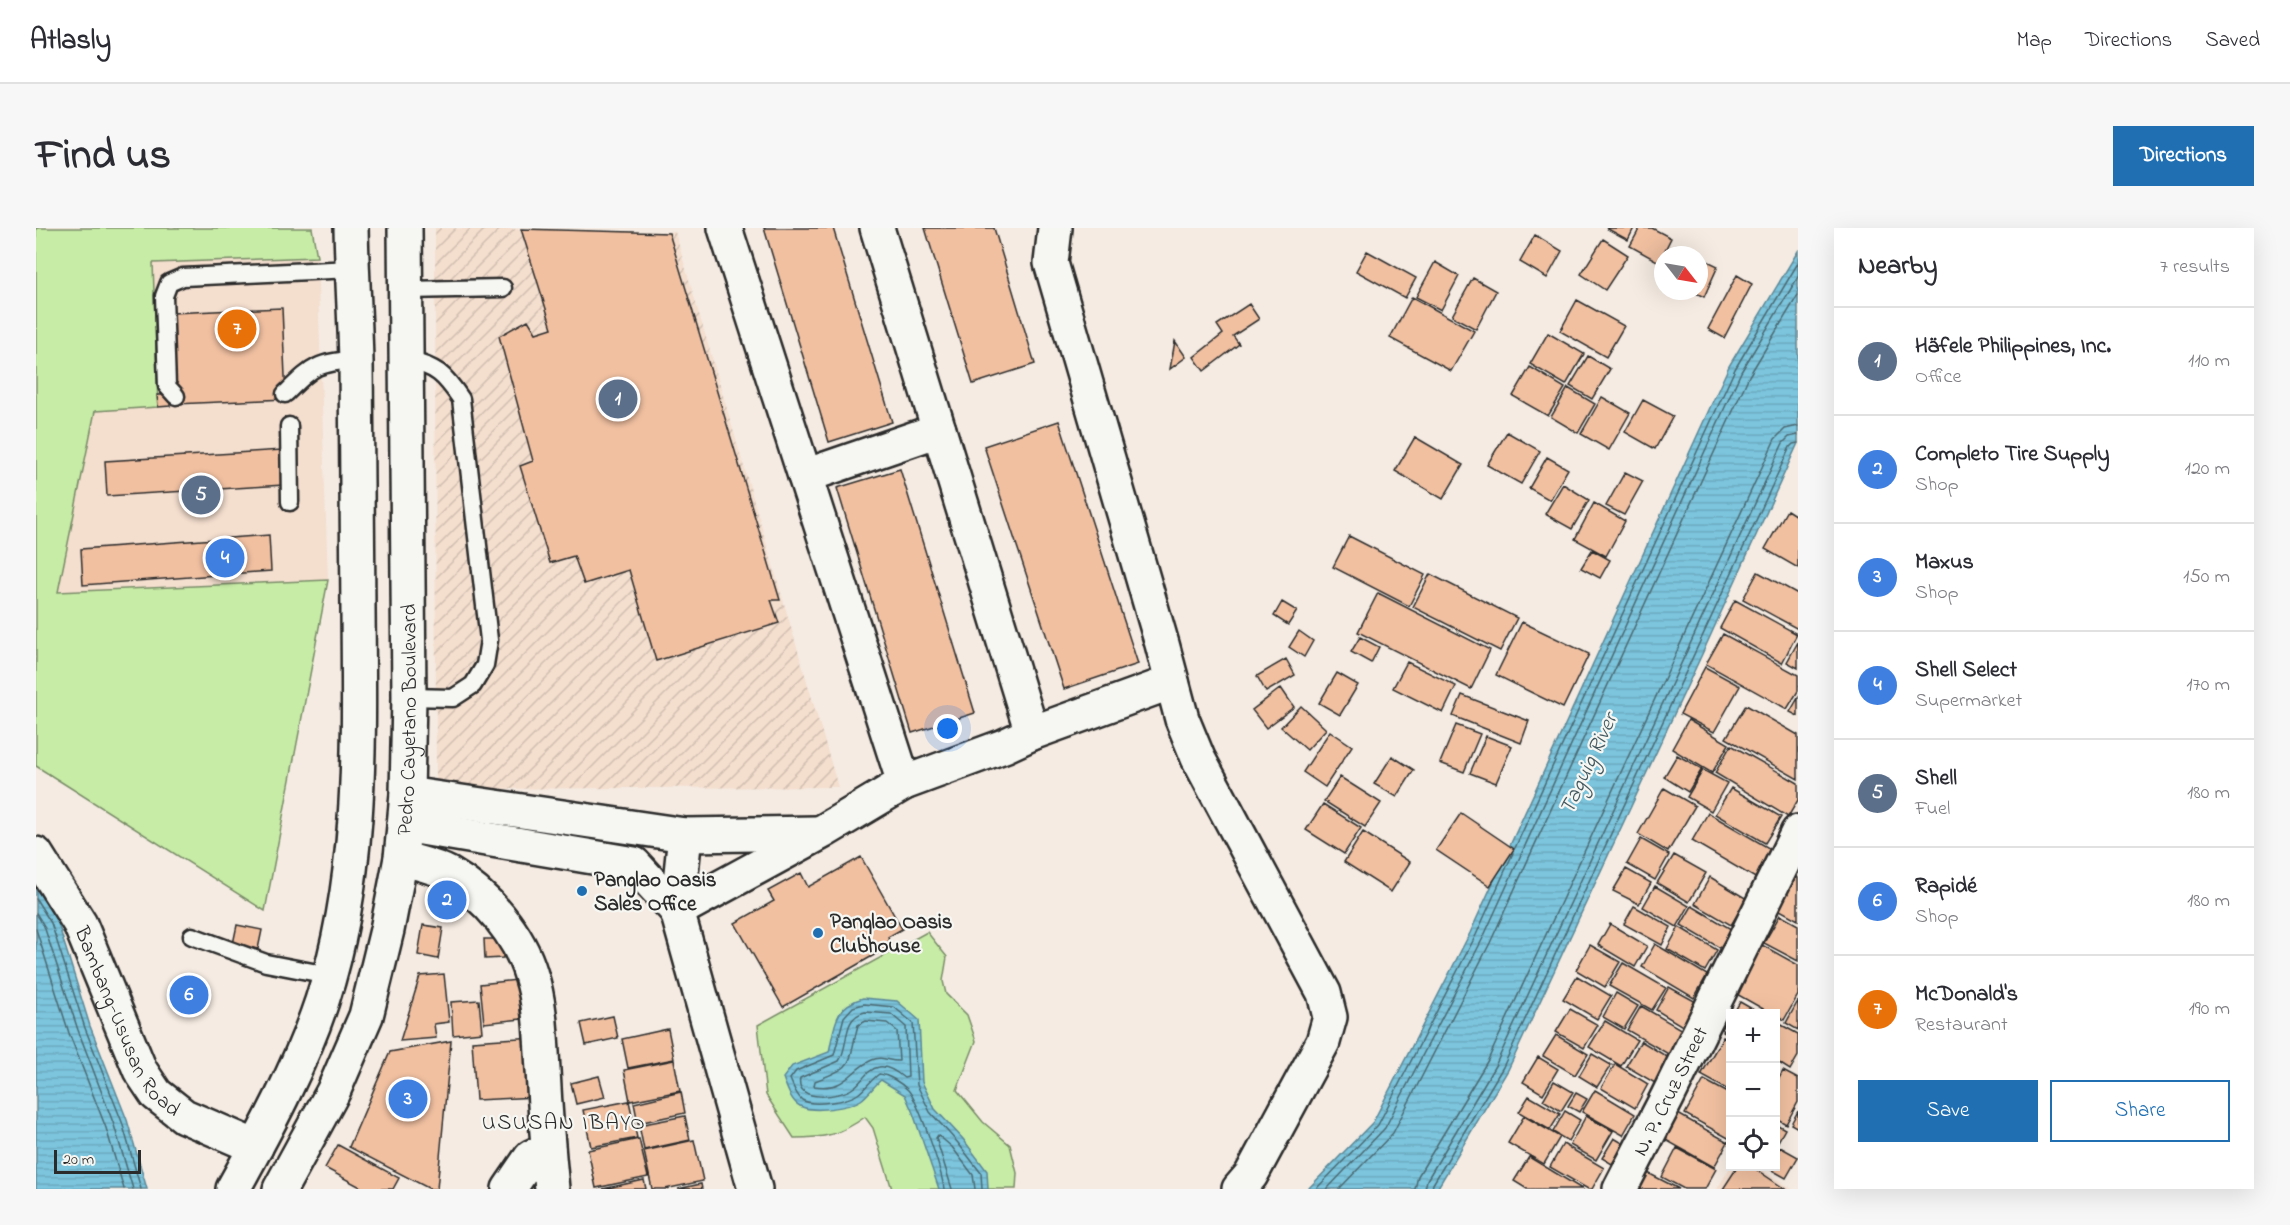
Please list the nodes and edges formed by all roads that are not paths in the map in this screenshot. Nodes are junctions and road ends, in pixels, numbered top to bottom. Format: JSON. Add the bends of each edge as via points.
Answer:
{"nodes":[{"id":1,"x":351,"y":228,"type":"edge"},
{"id":2,"x":405,"y":228,"type":"edge"},
{"id":3,"x":725,"y":228,"type":"edge"},
{"id":4,"x":878,"y":228,"type":"edge"},
{"id":5,"x":1055,"y":228,"type":"edge"},
{"id":6,"x":352,"y":269,"type":"junction"},
{"id":7,"x":503,"y":288,"type":"dead end"},
{"id":8,"x":407,"y":290,"type":"junction"},
{"id":9,"x":356,"y":359,"type":"junction"},
{"id":10,"x":408,"y":360,"type":"junction"},
{"id":11,"x":285,"y":394,"type":"dead end"},
{"id":12,"x":176,"y":396,"type":"dead end"},
{"id":13,"x":289,"y":426,"type":"dead end"},
{"id":14,"x":939,"y":430,"type":"junction"},
{"id":15,"x":805,"y":476,"type":"junction"},
{"id":16,"x":290,"y":502,"type":"dead end"},
{"id":17,"x":1172,"y":682,"type":"junction"},
{"id":18,"x":359,"y":695,"type":"junction"},
{"id":19,"x":409,"y":697,"type":"junction"},
{"id":20,"x":1032,"y":733,"type":"junction"},
{"id":21,"x":904,"y":783,"type":"junction"},
{"id":22,"x":405,"y":809,"type":"junction"},
{"id":23,"x":516,"y":810,"type":"junction"},
{"id":24,"x":822,"y":832,"type":"junction"},
{"id":25,"x":1798,"y":832,"type":"edge"},
{"id":26,"x":685,"y":835,"type":"junction"},
{"id":27,"x":508,"y":843,"type":"junction"},
{"id":28,"x":36,"y":854,"type":"edge"},
{"id":29,"x":401,"y":858,"type":"junction"},
{"id":30,"x":677,"y":911,"type":"junction"},
{"id":31,"x":192,"y":936,"type":"dead end"},
{"id":32,"x":328,"y":975,"type":"junction"},
{"id":33,"x":256,"y":1147,"type":"junction"},
{"id":34,"x":548,"y":1149,"type":"junction"},
{"id":35,"x":233,"y":1189,"type":"edge"},
{"id":36,"x":280,"y":1189,"type":"edge"},
{"id":37,"x":509,"y":1189,"type":"edge"},
{"id":38,"x":552,"y":1189,"type":"edge"},
{"id":39,"x":755,"y":1189,"type":"edge"},
{"id":40,"x":1239,"y":1189,"type":"edge"},
{"id":41,"x":1620,"y":1189,"type":"edge"}],
"edges":[{"from":1,"to":6,"type":"street"},
{"from":2,"to":8,"type":"street","name":"Pedro Cayetano Boulevard"},
{"from":3,"to":15,"type":"street"},
{"from":4,"to":14,"type":"street"},
{"from":5,"to":17,"type":"street","via":[[1051,263]]},
{"from":6,"to":9,"type":"street"},
{"from":6,"to":12,"type":"lane","via":[[183,277],[169,283],[164,296],[167,386]]},
{"from":7,"to":8,"type":"lane"},
{"from":8,"to":10,"type":"street","name":"Pedro Cayetano Boulevard"},
{"from":9,"to":11,"type":"lane","via":[[322,363]]},
{"from":9,"to":18,"type":"street"},
{"from":10,"to":19,"type":"street","name":"Pedro Cayetano Boulevard"},
{"from":10,"to":19,"type":"lane","via":[[427,365],[447,378],[460,399],[489,640],[485,665],[473,685],[453,698]]},
{"from":13,"to":16,"type":"lane"},
{"from":14,"to":15,"type":"street"},
{"from":14,"to":20,"type":"street"},
{"from":15,"to":21,"type":"street"},
{"from":17,"to":20,"type":"street"},
{"from":17,"to":40,"type":"street","via":[[1198,758],[1324,993],[1330,1017],[1323,1042],[1251,1176]]},
{"from":18,"to":19,"type":"street"},
{"from":18,"to":32,"type":"street","via":[[352,853],[343,918]]},
{"from":19,"to":22,"type":"street","name":"Pedro Cayetano Boulevard"},
{"from":20,"to":21,"type":"street"},
{"from":21,"to":24,"type":"street"},
{"from":22,"to":23,"type":"street"},
{"from":22,"to":27,"type":"street"},
{"from":22,"to":29,"type":"street","name":"Pedro Cayetano Boulevard"},
{"from":23,"to":26,"type":"street"},
{"from":23,"to":27,"type":"street"},
{"from":24,"to":26,"type":"street"},
{"from":24,"to":30,"type":"street"},
{"from":25,"to":41,"type":"street","name":"N. P. Cruz Street"},
{"from":26,"to":30,"type":"street"},
{"from":27,"to":30,"type":"street","via":[[634,864]]},
{"from":28,"to":33,"type":"street","name":"Bambang-Ususan Road","via":[[80,924],[140,1070],[156,1094],[184,1116]]},
{"from":29,"to":34,"type":"street","via":[[449,874],[504,921],[518,945],[531,975],[540,1025]]},
{"from":29,"to":36,"type":"street","name":"Pedro Cayetano Boulevard","via":[[366,1016],[333,1092]]},
{"from":30,"to":39,"type":"street"},
{"from":31,"to":32,"type":"lane","via":[[266,963]]},
{"from":32,"to":33,"type":"street","via":[[322,1002]]},
{"from":33,"to":35,"type":"street"},
{"from":34,"to":37,"type":"street","via":[[531,1157]]},
{"from":34,"to":38,"type":"street"}]}
